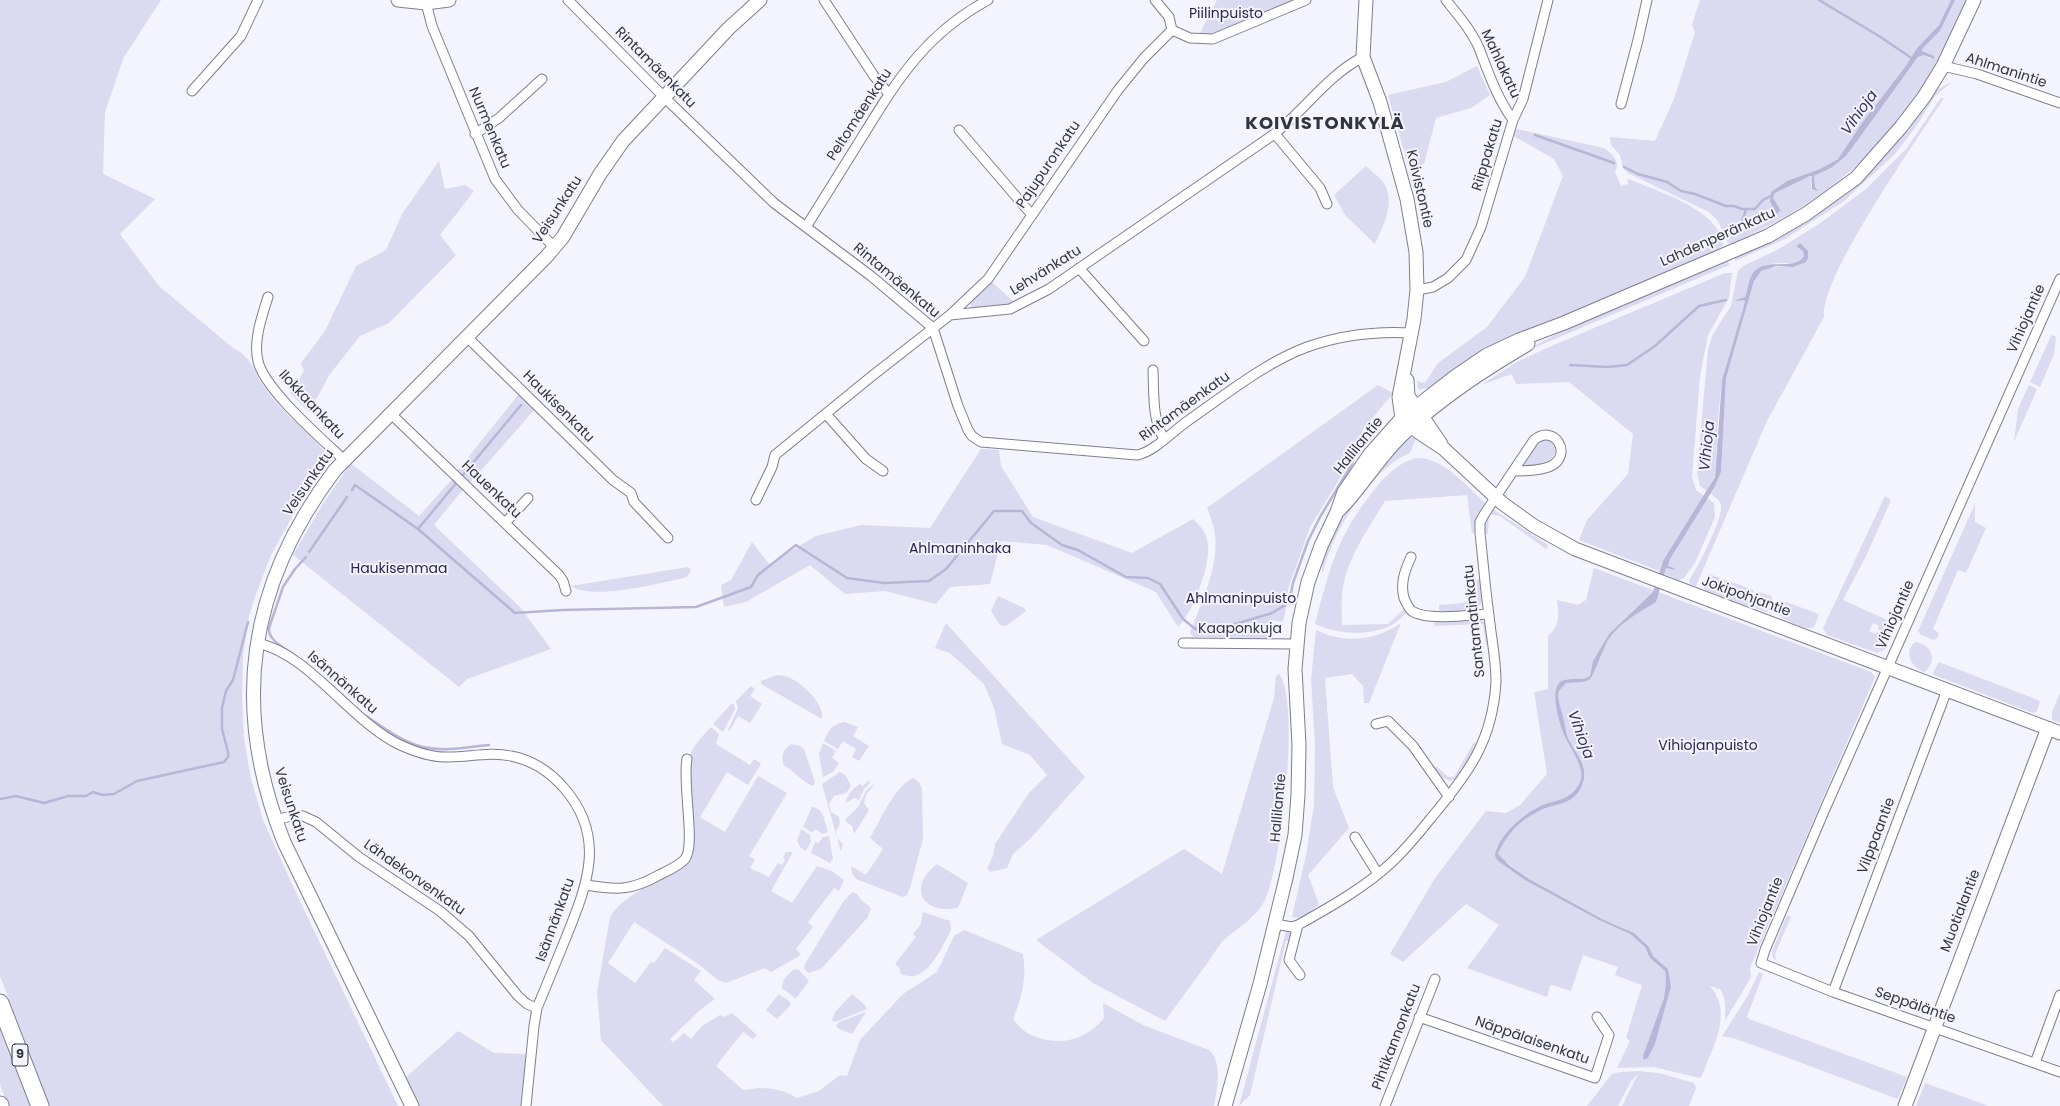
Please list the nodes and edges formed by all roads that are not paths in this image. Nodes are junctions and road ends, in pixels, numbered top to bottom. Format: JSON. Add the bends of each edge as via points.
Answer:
{"nodes":[{"id":1,"x":258,"y":0,"type":"edge"},
{"id":2,"x":398,"y":0,"type":"edge"},
{"id":3,"x":450,"y":0,"type":"edge"},
{"id":4,"x":568,"y":0,"type":"edge"},
{"id":5,"x":760,"y":0,"type":"edge"},
{"id":6,"x":824,"y":0,"type":"edge"},
{"id":7,"x":988,"y":0,"type":"edge"},
{"id":8,"x":1155,"y":0,"type":"edge"},
{"id":9,"x":1306,"y":0,"type":"edge"},
{"id":10,"x":1366,"y":0,"type":"edge"},
{"id":11,"x":1446,"y":0,"type":"edge"},
{"id":12,"x":1548,"y":0,"type":"edge"},
{"id":13,"x":1647,"y":0,"type":"edge"},
{"id":14,"x":1974,"y":0,"type":"edge"},
{"id":15,"x":426,"y":4,"type":"junction"},
{"id":16,"x":1172,"y":30,"type":"junction"},
{"id":17,"x":1363,"y":56,"type":"junction"},
{"id":18,"x":1944,"y":66,"type":"junction"},
{"id":19,"x":542,"y":79,"type":"dead end"},
{"id":20,"x":192,"y":92,"type":"dead end"},
{"id":21,"x":888,"y":93,"type":"junction"},
{"id":22,"x":664,"y":97,"type":"junction"},
{"id":23,"x":1621,"y":104,"type":"dead end"},
{"id":24,"x":2060,"y":104,"type":"edge"},
{"id":25,"x":1513,"y":120,"type":"junction"},
{"id":26,"x":959,"y":130,"type":"dead end"},
{"id":27,"x":475,"y":134,"type":"junction"},
{"id":28,"x":1275,"y":134,"type":"junction"},
{"id":29,"x":1327,"y":204,"type":"dead end"},
{"id":30,"x":1032,"y":215,"type":"junction"},
{"id":31,"x":806,"y":227,"type":"junction"},
{"id":32,"x":554,"y":247,"type":"junction"},
{"id":33,"x":1079,"y":268,"type":"junction"},
{"id":34,"x":2060,"y":279,"type":"edge"},
{"id":35,"x":1417,"y":290,"type":"junction"},
{"id":36,"x":268,"y":297,"type":"dead end"},
{"id":37,"x":950,"y":315,"type":"junction"},
{"id":38,"x":933,"y":328,"type":"junction"},
{"id":39,"x":1412,"y":332,"type":"junction"},
{"id":40,"x":467,"y":337,"type":"junction"},
{"id":41,"x":1144,"y":341,"type":"dead end"},
{"id":42,"x":1406,"y":365,"type":"junction"},
{"id":43,"x":1153,"y":370,"type":"dead end"},
{"id":44,"x":1419,"y":412,"type":"junction"},
{"id":45,"x":390,"y":413,"type":"junction"},
{"id":46,"x":826,"y":414,"type":"junction"},
{"id":47,"x":1407,"y":423,"type":"junction"},
{"id":48,"x":1164,"y":439,"type":"junction"},
{"id":49,"x":1444,"y":449,"type":"junction"},
{"id":50,"x":344,"y":460,"type":"junction"},
{"id":51,"x":883,"y":471,"type":"dead end"},
{"id":52,"x":1513,"y":471,"type":"junction"},
{"id":53,"x":1495,"y":497,"type":"junction"},
{"id":54,"x":528,"y":498,"type":"dead end"},
{"id":55,"x":756,"y":500,"type":"dead end"},
{"id":56,"x":505,"y":523,"type":"junction"},
{"id":57,"x":668,"y":538,"type":"dead end"},
{"id":58,"x":1412,"y":556,"type":"dead end"},
{"id":59,"x":566,"y":591,"type":"dead end"},
{"id":60,"x":1488,"y":614,"type":"junction"},
{"id":61,"x":257,"y":643,"type":"junction"},
{"id":62,"x":1183,"y":643,"type":"dead end"},
{"id":63,"x":1296,"y":644,"type":"junction"},
{"id":64,"x":1889,"y":667,"type":"junction"},
{"id":65,"x":1947,"y":690,"type":"junction"},
{"id":66,"x":1376,"y":724,"type":"dead end"},
{"id":67,"x":2048,"y":728,"type":"junction"},
{"id":68,"x":2060,"y":732,"type":"edge"},
{"id":69,"x":687,"y":759,"type":"dead end"},
{"id":70,"x":1449,"y":796,"type":"junction"},
{"id":71,"x":275,"y":820,"type":"junction"},
{"id":72,"x":1355,"y":837,"type":"dead end"},
{"id":73,"x":1378,"y":874,"type":"junction"},
{"id":74,"x":586,"y":885,"type":"junction"},
{"id":75,"x":1275,"y":924,"type":"junction"},
{"id":76,"x":1298,"y":926,"type":"junction"},
{"id":77,"x":1761,"y":963,"type":"joint"},
{"id":78,"x":1300,"y":975,"type":"dead end"},
{"id":79,"x":1435,"y":979,"type":"dead end"},
{"id":80,"x":1833,"y":992,"type":"junction"},
{"id":81,"x":2060,"y":995,"type":"edge"},
{"id":82,"x":0,"y":1003,"type":"edge"},
{"id":83,"x":537,"y":1008,"type":"junction"},
{"id":84,"x":1419,"y":1017,"type":"junction"},
{"id":85,"x":1597,"y":1017,"type":"dead end"},
{"id":86,"x":1934,"y":1028,"type":"junction"},
{"id":87,"x":2035,"y":1063,"type":"junction"},
{"id":88,"x":2060,"y":1072,"type":"edge"},
{"id":89,"x":40,"y":1106,"type":"edge"},
{"id":90,"x":412,"y":1106,"type":"edge"},
{"id":91,"x":526,"y":1106,"type":"edge"},
{"id":92,"x":1225,"y":1106,"type":"edge"},
{"id":93,"x":1385,"y":1106,"type":"edge"},
{"id":94,"x":1905,"y":1106,"type":"edge"}],
"edges":[{"from":1,"to":20,"type":"street","via":[[241,36]]},
{"from":2,"to":15,"type":"main road"},
{"from":3,"to":15,"type":"main road"},
{"from":4,"to":22,"type":"street","name":"Rintamäenkatu"},
{"from":5,"to":22,"type":"main road","name":"Veisunkatu","via":[[729,28]]},
{"from":6,"to":21,"type":"street"},
{"from":7,"to":21,"type":"street","name":"Peltomäenkatu","via":[[938,34]]},
{"from":8,"to":16,"type":"street","via":[[1169,17]]},
{"from":9,"to":16,"type":"street","via":[[1213,38],[1190,38]]},
{"from":10,"to":17,"type":"main road","name":"Koivistontie"},
{"from":11,"to":25,"type":"street","name":"Mahlakatu","via":[[1479,48],[1502,105]]},
{"from":12,"to":25,"type":"street","name":"Riippakatu","via":[[1523,99]]},
{"from":13,"to":23,"type":"street"},
{"from":14,"to":18,"type":"main road","name":"Lahdenperänkatu"},
{"from":15,"to":27,"type":"street","name":"Nurmenkatu","via":[[432,26]]},
{"from":16,"to":30,"type":"street","name":"Pajupuronkatu","via":[[1144,58],[1118,90]]},
{"from":17,"to":28,"type":"street","name":"Lehvänkatu","via":[[1318,90]]},
{"from":17,"to":35,"type":"main road","name":"Koivistontie","via":[[1380,102],[1407,199],[1416,252]]},
{"from":18,"to":24,"type":"street","name":"Ahlmanintie","via":[[1977,74]]},
{"from":18,"to":44,"type":"main road","name":"Lahdenperänkatu","via":[[1919,103],[1856,178],[1806,214],[1768,236],[1487,355],[1456,376]]},
{"from":19,"to":27,"type":"street","via":[[499,118]]},
{"from":21,"to":31,"type":"street","name":"Peltomäenkatu"},
{"from":22,"to":31,"type":"street","name":"Rintamäenkatu","via":[[774,203]]},
{"from":22,"to":32,"type":"main road","name":"Veisunkatu","via":[[611,156]]},
{"from":25,"to":35,"type":"street","name":"Riippakatu","via":[[1481,227],[1466,260],[1448,278],[1433,287]]},
{"from":26,"to":30,"type":"street"},
{"from":27,"to":32,"type":"street","name":"Nurmenkatu","via":[[505,194]]},
{"from":28,"to":29,"type":"street","via":[[1320,188]]},
{"from":28,"to":33,"type":"street","name":"Lehvänkatu"},
{"from":30,"to":37,"type":"street","name":"Pajupuronkatu","via":[[988,279]]},
{"from":31,"to":38,"type":"street","name":"Rintamäenkatu","via":[[871,276]]},
{"from":32,"to":40,"type":"main road","name":"Veisunkatu"},
{"from":33,"to":37,"type":"street","name":"Lehvänkatu","via":[[1045,291],[1010,309]]},
{"from":33,"to":41,"type":"street"},
{"from":34,"to":64,"type":"street","name":"Vihiojantie"},
{"from":35,"to":39,"type":"main road","name":"Koivistontie"},
{"from":36,"to":50,"type":"street","name":"Ilokkaankatu","via":[[257,344],[261,370],[287,404]]},
{"from":37,"to":38,"type":"street"},
{"from":38,"to":46,"type":"street"},
{"from":38,"to":48,"type":"street","name":"Rintamäenkatu","via":[[968,430],[981,442],[1137,455],[1146,454]]},
{"from":39,"to":42,"type":"main road","name":"Koivistontie"},
{"from":39,"to":48,"type":"street","name":"Rintamäenkatu","via":[[1383,331],[1307,347],[1262,370]]},
{"from":40,"to":45,"type":"main road","name":"Veisunkatu"},
{"from":40,"to":57,"type":"street","name":"Haukisenkatu","via":[[613,480],[631,493],[634,502]]},
{"from":42,"to":44,"type":"main road","name":"Koivistontie","via":[[1408,396]]},
{"from":42,"to":47,"type":"main road","name":"Koivistontie","via":[[1399,396]]},
{"from":43,"to":48,"type":"street","via":[[1156,417],[1158,429]]},
{"from":44,"to":47,"type":"main road","name":"Hallilantie"},
{"from":44,"to":49,"type":"main road","name":"Jokipohjantie"},
{"from":45,"to":50,"type":"main road","name":"Veisunkatu"},
{"from":45,"to":56,"type":"street","name":"Hauenkatu"},
{"from":46,"to":51,"type":"street","via":[[866,459]]},
{"from":46,"to":55,"type":"street","via":[[775,455]]},
{"from":47,"to":49,"type":"main road","name":"Jokipohjantie"},
{"from":47,"to":63,"type":"main road","name":"Hallilantie","via":[[1370,454],[1344,492],[1308,582]]},
{"from":49,"to":53,"type":"main road","name":"Jokipohjantie"},
{"from":50,"to":61,"type":"main road","name":"Veisunkatu","via":[[309,506],[287,548],[263,612]]},
{"from":52,"to":52,"type":"street","name":"Santamatinkatu","via":[[1538,437],[1546,435],[1559,442],[1560,455],[1551,466],[1536,470]]},
{"from":52,"to":53,"type":"street","name":"Santamatinkatu"},
{"from":53,"to":60,"type":"street","name":"Santamatinkatu","via":[[1481,519],[1480,526]]},
{"from":53,"to":64,"type":"main road","name":"Jokipohjantie","via":[[1534,526],[1575,549]]},
{"from":54,"to":56,"type":"street"},
{"from":56,"to":59,"type":"street","name":"Hauenkatu","via":[[559,574]]},
{"from":58,"to":60,"type":"street","via":[[1402,581],[1406,602],[1412,611],[1429,616]]},
{"from":60,"to":70,"type":"street","name":"Santamatinkatu","via":[[1496,681],[1490,722],[1473,765]]},
{"from":61,"to":71,"type":"main road","name":"Veisunkatu","via":[[253,685],[255,726],[262,773]]},
{"from":61,"to":74,"type":"street","name":"Isännänkatu","via":[[274,647],[297,662],[367,723],[389,739],[409,749],[444,757],[497,754],[513,756],[532,763],[550,774],[567,792],[584,819],[590,847]]},
{"from":62,"to":63,"type":"street","name":"Kaaponkuja"},
{"from":63,"to":75,"type":"main road","name":"Hallilantie","via":[[1294,669],[1299,745],[1295,835]]},
{"from":64,"to":65,"type":"main road","name":"Jokipohjantie"},
{"from":64,"to":77,"type":"street","name":"Vihiojantie","via":[[1825,808],[1764,950]]},
{"from":65,"to":67,"type":"main road","name":"Jokipohjantie"},
{"from":65,"to":80,"type":"street","name":"Vilppaantie"},
{"from":66,"to":70,"type":"street","via":[[1388,721],[1395,727],[1413,746]]},
{"from":67,"to":68,"type":"main road","name":"Jokipohjantie"},
{"from":67,"to":86,"type":"main road","name":"Muotialantie"},
{"from":69,"to":74,"type":"street","via":[[684,771],[690,841],[688,855],[684,860],[632,888]]},
{"from":70,"to":73,"type":"street","name":"Santamatinkatu","via":[[1401,853]]},
{"from":71,"to":83,"type":"street","name":"Lähdekorvenkatu","via":[[303,816],[316,822],[359,857],[440,911],[469,936],[518,996]]},
{"from":71,"to":90,"type":"main road","name":"Veisunkatu"},
{"from":72,"to":73,"type":"street"},
{"from":73,"to":76,"type":"street","name":"Santamatinkatu"},
{"from":74,"to":83,"type":"street","name":"Isännänkatu"},
{"from":75,"to":76,"type":"street"},
{"from":75,"to":92,"type":"main road","name":"Hallilantie"},
{"from":76,"to":78,"type":"street","via":[[1290,960]]},
{"from":77,"to":80,"type":"street","name":"Seppäläntie"},
{"from":79,"to":84,"type":"street","name":"Pihtikannonkatu"},
{"from":80,"to":86,"type":"street","name":"Seppäläntie"},
{"from":81,"to":87,"type":"street"},
{"from":82,"to":89,"type":"highway","number":"9"},
{"from":83,"to":91,"type":"street","name":"Isännänkatu"},
{"from":84,"to":85,"type":"street","name":"Näppälaisenkatu","via":[[1595,1078],[1609,1035]]},
{"from":84,"to":93,"type":"street","name":"Pihtikannonkatu"},
{"from":86,"to":87,"type":"street","name":"Seppäläntie"},
{"from":86,"to":94,"type":"main road","name":"Muotialantie"},
{"from":87,"to":88,"type":"street","name":"Seppäläntie"}]}
